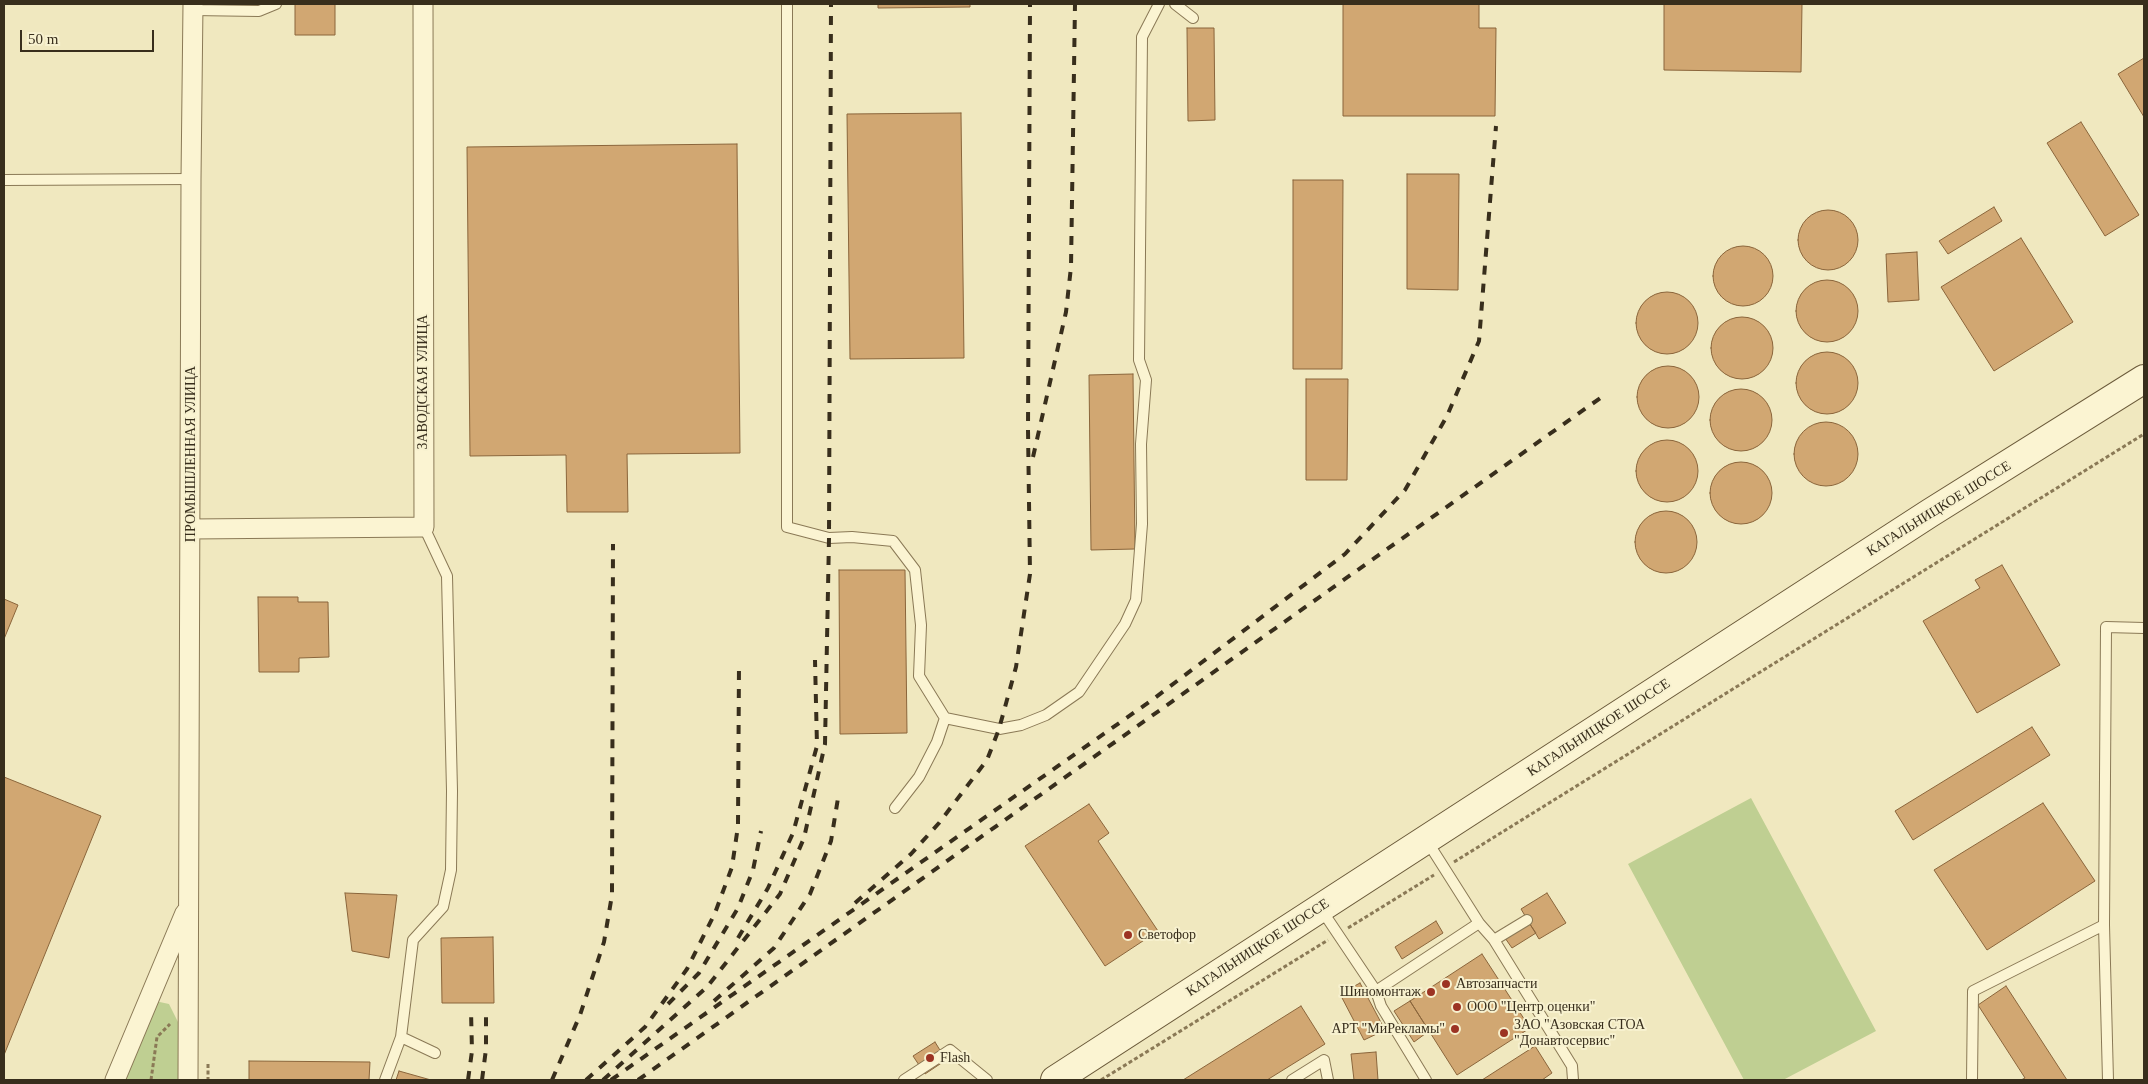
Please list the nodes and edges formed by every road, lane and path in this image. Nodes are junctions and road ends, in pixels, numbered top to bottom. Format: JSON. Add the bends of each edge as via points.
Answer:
{"nodes":[{"id":1,"x":276,"y":4,"type":"edge"},
{"id":2,"x":423,"y":4,"type":"edge"},
{"id":3,"x":787,"y":4,"type":"edge"},
{"id":4,"x":1159,"y":4,"type":"edge"},
{"id":5,"x":1175,"y":4,"type":"edge"},
{"id":6,"x":192,"y":6,"type":"edge"},
{"id":7,"x":1193,"y":18,"type":"dead end"},
{"id":8,"x":191,"y":179,"type":"junction"},
{"id":9,"x":4,"y":180,"type":"edge"},
{"id":10,"x":2144,"y":379,"type":"edge"},
{"id":11,"x":2144,"y":434,"type":"edge"},
{"id":12,"x":424,"y":527,"type":"junction"},
{"id":13,"x":191,"y":529,"type":"junction"},
{"id":14,"x":2144,"y":628,"type":"edge"},
{"id":15,"x":945,"y":718,"type":"junction"},
{"id":16,"x":895,"y":808,"type":"dead end"},
{"id":17,"x":1427,"y":840,"type":"junction"},
{"id":18,"x":1445,"y":868,"type":"junction"},
{"id":19,"x":189,"y":904,"type":"junction"},
{"id":20,"x":1320,"y":908,"type":"junction"},
{"id":21,"x":1527,"y":920,"type":"dead end"},
{"id":22,"x":1479,"y":923,"type":"junction"},
{"id":23,"x":2104,"y":925,"type":"junction"},
{"id":24,"x":1338,"y":934,"type":"junction"},
{"id":25,"x":1494,"y":940,"type":"junction"},
{"id":26,"x":1376,"y":991,"type":"junction"},
{"id":27,"x":401,"y":1037,"type":"junction"},
{"id":28,"x":435,"y":1053,"type":"dead end"},
{"id":29,"x":115,"y":1080,"type":"edge"},
{"id":30,"x":188,"y":1080,"type":"edge"},
{"id":31,"x":385,"y":1080,"type":"edge"},
{"id":32,"x":904,"y":1080,"type":"edge"},
{"id":33,"x":987,"y":1080,"type":"edge"},
{"id":34,"x":1055,"y":1080,"type":"edge"},
{"id":35,"x":1101,"y":1080,"type":"edge"},
{"id":36,"x":1292,"y":1080,"type":"edge"},
{"id":37,"x":1328,"y":1080,"type":"edge"},
{"id":38,"x":1426,"y":1080,"type":"edge"},
{"id":39,"x":1573,"y":1080,"type":"edge"},
{"id":40,"x":1972,"y":1080,"type":"edge"},
{"id":41,"x":2108,"y":1080,"type":"edge"}],
"edges":[{"from":1,"to":6,"type":"lane","via":[[259,11]]},
{"from":2,"to":12,"type":"street","name":"ЗАВОДСКАЯ УЛИЦА"},
{"from":3,"to":15,"type":"lane","via":[[787,527],[829,538],[852,536],[893,541],[915,570],[921,625],[919,676]]},
{"from":4,"to":15,"type":"lane","via":[[1142,37],[1139,360],[1146,380],[1141,444],[1142,524],[1136,600],[1125,624],[1079,692],[1046,715],[999,729]]},
{"from":5,"to":7,"type":"lane"},
{"from":6,"to":8,"type":"street","name":"ПРОМЫШЛЕННАЯ УЛИЦА"},
{"from":8,"to":9,"type":"lane"},
{"from":8,"to":13,"type":"street","name":"ПРОМЫШЛЕННАЯ УЛИЦА"},
{"from":10,"to":17,"type":"main road","name":"КАГАЛЬНИЦКОЕ ШОССЕ"},
{"from":11,"to":18,"type":"path"},
{"from":12,"to":13,"type":"street"},
{"from":12,"to":27,"type":"lane","via":[[447,576],[451,870],[443,908],[413,940]]},
{"from":13,"to":19,"type":"street","name":"ПРОМЫШЛЕННАЯ УЛИЦА"},
{"from":14,"to":23,"type":"lane","via":[[2106,628]]},
{"from":15,"to":16,"type":"lane","via":[[919,777]]},
{"from":17,"to":18,"type":"lane"},
{"from":17,"to":20,"type":"main road","name":"КАГАЛЬНИЦКОЕ ШОССЕ"},
{"from":18,"to":22,"type":"lane"},
{"from":18,"to":24,"type":"path"},
{"from":19,"to":29,"type":"street","name":"ПРОМЫШЛЕННАЯ УЛИЦА"},
{"from":19,"to":30,"type":"street","name":"ПРОМЫШЛЕННАЯ УЛИЦА"},
{"from":20,"to":24,"type":"lane"},
{"from":20,"to":34,"type":"main road","name":"КАГАЛЬНИЦКОЕ ШОССЕ"},
{"from":21,"to":25,"type":"lane"},
{"from":22,"to":25,"type":"lane"},
{"from":22,"to":26,"type":"lane"},
{"from":23,"to":40,"type":"lane","via":[[1974,991]]},
{"from":23,"to":41,"type":"lane"},
{"from":24,"to":26,"type":"lane"},
{"from":24,"to":35,"type":"path"},
{"from":25,"to":39,"type":"lane","via":[[1572,1066]]},
{"from":26,"to":38,"type":"lane","via":[[1381,1006]]},
{"from":27,"to":28,"type":"lane"},
{"from":27,"to":31,"type":"lane"},
{"from":32,"to":33,"type":"lane","via":[[950,1050]]},
{"from":36,"to":37,"type":"lane","via":[[1324,1060]]}]}
